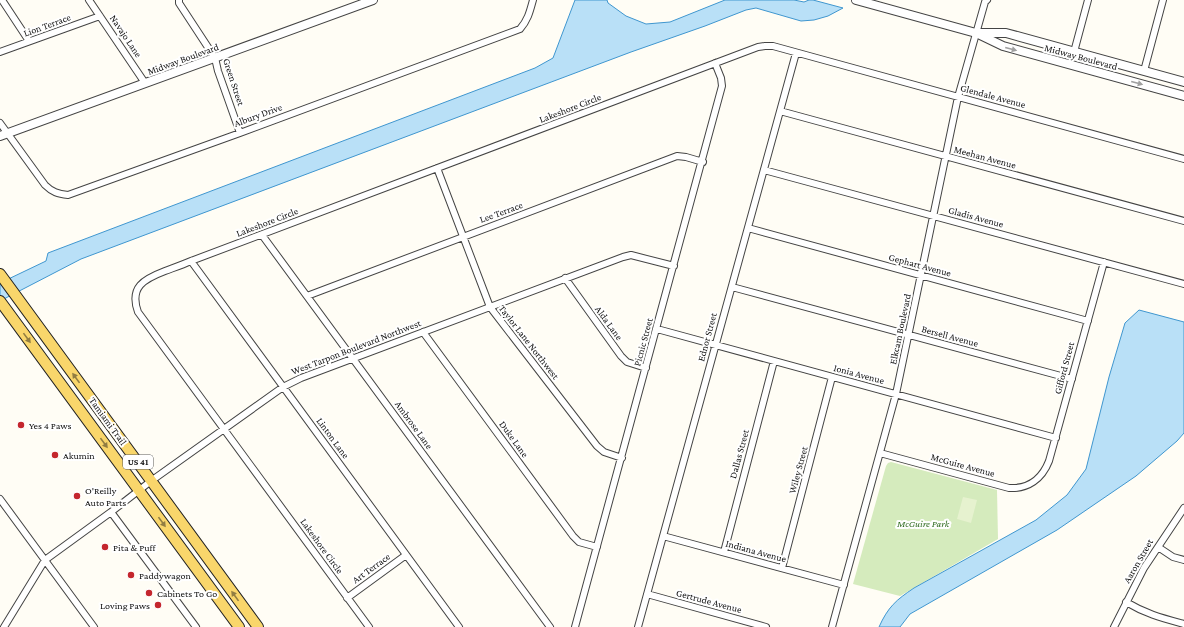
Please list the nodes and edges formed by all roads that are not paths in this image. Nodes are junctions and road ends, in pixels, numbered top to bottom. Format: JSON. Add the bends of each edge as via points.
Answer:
{"nodes":[{"id":1,"x":2,"y":0,"type":"edge"},
{"id":2,"x":89,"y":0,"type":"edge"},
{"id":3,"x":179,"y":0,"type":"edge"},
{"id":4,"x":373,"y":0,"type":"edge"},
{"id":5,"x":534,"y":0,"type":"edge"},
{"id":6,"x":856,"y":0,"type":"edge"},
{"id":7,"x":987,"y":0,"type":"edge"},
{"id":8,"x":1088,"y":0,"type":"edge"},
{"id":9,"x":1163,"y":0,"type":"edge"},
{"id":10,"x":100,"y":16,"type":"junction"},
{"id":11,"x":976,"y":33,"type":"junction"},
{"id":12,"x":30,"y":42,"type":"junction"},
{"id":13,"x":0,"y":52,"type":"edge"},
{"id":14,"x":1074,"y":52,"type":"junction"},
{"id":15,"x":796,"y":53,"type":"junction"},
{"id":16,"x":215,"y":58,"type":"junction"},
{"id":17,"x":715,"y":63,"type":"junction"},
{"id":18,"x":1144,"y":71,"type":"junction"},
{"id":19,"x":1184,"y":82,"type":"edge"},
{"id":20,"x":145,"y":83,"type":"junction"},
{"id":21,"x":1184,"y":96,"type":"edge"},
{"id":22,"x":958,"y":97,"type":"junction"},
{"id":23,"x":780,"y":111,"type":"junction"},
{"id":24,"x":0,"y":123,"type":"edge"},
{"id":25,"x":240,"y":132,"type":"junction"},
{"id":26,"x":4,"y":135,"type":"edge"},
{"id":27,"x":946,"y":156,"type":"junction"},
{"id":28,"x":1184,"y":159,"type":"edge"},
{"id":29,"x":703,"y":162,"type":"junction"},
{"id":30,"x":437,"y":168,"type":"junction"},
{"id":31,"x":764,"y":170,"type":"junction"},
{"id":32,"x":933,"y":216,"type":"junction"},
{"id":33,"x":1184,"y":221,"type":"edge"},
{"id":34,"x":748,"y":228,"type":"junction"},
{"id":35,"x":262,"y":235,"type":"junction"},
{"id":36,"x":463,"y":236,"type":"junction"},
{"id":37,"x":191,"y":261,"type":"junction"},
{"id":38,"x":1104,"y":262,"type":"junction"},
{"id":39,"x":674,"y":266,"type":"junction"},
{"id":40,"x":1,"y":275,"type":"edge"},
{"id":41,"x":921,"y":275,"type":"junction"},
{"id":42,"x":565,"y":278,"type":"junction"},
{"id":43,"x":1184,"y":284,"type":"edge"},
{"id":44,"x":732,"y":287,"type":"junction"},
{"id":45,"x":307,"y":296,"type":"junction"},
{"id":46,"x":2,"y":304,"type":"edge"},
{"id":47,"x":490,"y":307,"type":"junction"},
{"id":48,"x":1088,"y":321,"type":"junction"},
{"id":49,"x":657,"y":329,"type":"junction"},
{"id":50,"x":423,"y":332,"type":"junction"},
{"id":51,"x":909,"y":335,"type":"junction"},
{"id":52,"x":716,"y":345,"type":"junction"},
{"id":53,"x":353,"y":358,"type":"junction"},
{"id":54,"x":774,"y":361,"type":"junction"},
{"id":55,"x":646,"y":368,"type":"junction"},
{"id":56,"x":832,"y":377,"type":"junction"},
{"id":57,"x":1072,"y":379,"type":"junction"},
{"id":58,"x":283,"y":387,"type":"junction"},
{"id":59,"x":896,"y":394,"type":"junction"},
{"id":60,"x":224,"y":429,"type":"junction"},
{"id":61,"x":1056,"y":438,"type":"junction"},
{"id":62,"x":880,"y":453,"type":"junction"},
{"id":63,"x":622,"y":458,"type":"junction"},
{"id":64,"x":1040,"y":477,"type":"joint"},
{"id":65,"x":151,"y":481,"type":"junction"},
{"id":66,"x":139,"y":491,"type":"junction"},
{"id":67,"x":0,"y":499,"type":"edge"},
{"id":68,"x":1184,"y":508,"type":"edge"},
{"id":69,"x":111,"y":512,"type":"junction"},
{"id":70,"x":663,"y":536,"type":"junction"},
{"id":71,"x":597,"y":547,"type":"junction"},
{"id":72,"x":1158,"y":547,"type":"junction"},
{"id":73,"x":724,"y":552,"type":"junction"},
{"id":74,"x":406,"y":555,"type":"junction"},
{"id":75,"x":45,"y":560,"type":"junction"},
{"id":76,"x":1184,"y":560,"type":"edge"},
{"id":77,"x":782,"y":568,"type":"junction"},
{"id":78,"x":844,"y":585,"type":"junction"},
{"id":79,"x":647,"y":594,"type":"junction"},
{"id":80,"x":347,"y":598,"type":"junction"},
{"id":81,"x":1126,"y":602,"type":"junction"},
{"id":82,"x":1184,"y":624,"type":"edge"},
{"id":83,"x":4,"y":627,"type":"edge"},
{"id":84,"x":93,"y":627,"type":"edge"},
{"id":85,"x":196,"y":627,"type":"edge"},
{"id":86,"x":239,"y":627,"type":"edge"},
{"id":87,"x":258,"y":627,"type":"edge"},
{"id":88,"x":369,"y":627,"type":"edge"},
{"id":89,"x":459,"y":627,"type":"edge"},
{"id":90,"x":550,"y":627,"type":"edge"},
{"id":91,"x":575,"y":627,"type":"edge"},
{"id":92,"x":638,"y":627,"type":"edge"},
{"id":93,"x":766,"y":627,"type":"edge"},
{"id":94,"x":832,"y":627,"type":"edge"},
{"id":95,"x":1114,"y":627,"type":"edge"}],
"edges":[{"from":1,"to":12,"type":"street"},
{"from":2,"to":10,"type":"street","name":"Navajo Lane"},
{"from":3,"to":16,"type":"street","name":"Green Street"},
{"from":4,"to":16,"type":"street","name":"Midway Boulevard"},
{"from":5,"to":25,"type":"street","name":"Albury Drive","via":[[526,23],[520,29]]},
{"from":6,"to":11,"type":"street","name":"Midway Boulevard"},
{"from":7,"to":11,"type":"street","name":"Elkcam Boulevard"},
{"from":8,"to":14,"type":"street"},
{"from":9,"to":18,"type":"street"},
{"from":10,"to":12,"type":"street","name":"Lion Terrace"},
{"from":10,"to":20,"type":"street","name":"Navajo Lane"},
{"from":11,"to":14,"type":"street","name":"Midway Boulevard","via":[[1006,33]]},
{"from":11,"to":21,"type":"street","name":"Midway Boulevard","one_way":true,"via":[[1003,46]]},
{"from":11,"to":22,"type":"street","name":"Elkcam Boulevard"},
{"from":12,"to":13,"type":"street","name":"Lion Terrace"},
{"from":14,"to":18,"type":"street","name":"Midway Boulevard"},
{"from":15,"to":17,"type":"street","name":"Lakeshore Circle","via":[[765,46]]},
{"from":15,"to":22,"type":"street","name":"Glendale Avenue"},
{"from":15,"to":23,"type":"street","name":"Ednor Street"},
{"from":16,"to":20,"type":"street","name":"Midway Boulevard"},
{"from":16,"to":25,"type":"street","name":"Green Street"},
{"from":17,"to":29,"type":"street","name":"Picnic Street","via":[[722,86]]},
{"from":17,"to":30,"type":"street","name":"Lakeshore Circle"},
{"from":18,"to":19,"type":"street","name":"Midway Boulevard"},
{"from":20,"to":26,"type":"street","name":"Midway Boulevard"},
{"from":22,"to":27,"type":"street","name":"Elkcam Boulevard"},
{"from":22,"to":28,"type":"street","name":"Glendale Avenue"},
{"from":23,"to":27,"type":"street","name":"Meehan Avenue"},
{"from":23,"to":31,"type":"street","name":"Ednor Street"},
{"from":24,"to":26,"type":"street","name":"Albury Drive"},
{"from":25,"to":26,"type":"street","name":"Albury Drive","via":[[68,195],[51,191]]},
{"from":27,"to":32,"type":"street","name":"Elkcam Boulevard"},
{"from":27,"to":33,"type":"street","name":"Meehan Avenue"},
{"from":29,"to":36,"type":"street","name":"Lee Terrace","via":[[677,156]]},
{"from":29,"to":39,"type":"street","name":"Picnic Street"},
{"from":30,"to":35,"type":"street","name":"Lakeshore Circle"},
{"from":30,"to":36,"type":"street","name":"Taylor Lane Northwest"},
{"from":31,"to":32,"type":"street","name":"Gladis Avenue"},
{"from":31,"to":34,"type":"street","name":"Ednor Street"},
{"from":32,"to":38,"type":"street","name":"Gladis Avenue"},
{"from":32,"to":41,"type":"street","name":"Elkcam Boulevard"},
{"from":34,"to":41,"type":"street","name":"Gephart Avenue"},
{"from":34,"to":44,"type":"street","name":"Ednor Street"},
{"from":35,"to":37,"type":"street","name":"Lakeshore Circle"},
{"from":35,"to":45,"type":"street","name":"Ambrose Lane"},
{"from":36,"to":45,"type":"street","name":"Lee Terrace"},
{"from":36,"to":47,"type":"street","name":"Taylor Lane Northwest"},
{"from":37,"to":58,"type":"street","name":"Linton Lane"},
{"from":37,"to":60,"type":"street","name":"Lakeshore Circle","via":[[143,281],[135,296],[135,304],[138,312]]},
{"from":38,"to":43,"type":"street","name":"Gladis Avenue"},
{"from":38,"to":48,"type":"street","name":"Gifford Street"},
{"from":39,"to":42,"type":"street","name":"West Tarpon Boulevard Northwest","via":[[631,255]]},
{"from":39,"to":49,"type":"street","name":"Picnic Street"},
{"from":65,"to":40,"type":"main road","name":"Tamiami Trail","number":"US 41","one_way":true},
{"from":41,"to":48,"type":"street","name":"Gephart Avenue"},
{"from":41,"to":51,"type":"street","name":"Elkcam Boulevard"},
{"from":42,"to":47,"type":"street","name":"West Tarpon Boulevard Northwest"},
{"from":42,"to":55,"type":"street","name":"Alda Lane","via":[[621,356],[627,362]]},
{"from":44,"to":51,"type":"street","name":"Bersell Avenue"},
{"from":44,"to":52,"type":"street","name":"Ednor Street"},
{"from":45,"to":53,"type":"street","name":"Ambrose Lane"},
{"from":46,"to":66,"type":"main road","name":"Tamiami Trail","number":"US 41","one_way":true},
{"from":47,"to":50,"type":"street","name":"West Tarpon Boulevard Northwest"},
{"from":47,"to":63,"type":"street","name":"Taylor Lane Northwest","via":[[597,446],[604,452]]},
{"from":48,"to":57,"type":"street","name":"Gifford Street"},
{"from":49,"to":52,"type":"street","name":"Ionia Avenue"},
{"from":49,"to":55,"type":"street","name":"Picnic Street"},
{"from":50,"to":53,"type":"street","name":"West Tarpon Boulevard Northwest"},
{"from":50,"to":71,"type":"street","name":"Duke Lane","via":[[573,536],[579,542]]},
{"from":51,"to":57,"type":"street","name":"Bersell Avenue"},
{"from":51,"to":59,"type":"street","name":"Elkcam Boulevard"},
{"from":52,"to":54,"type":"street","name":"Ionia Avenue"},
{"from":52,"to":70,"type":"street","name":"Ednor Street"},
{"from":53,"to":58,"type":"street","name":"West Tarpon Boulevard Northwest"},
{"from":53,"to":90,"type":"street","name":"Ambrose Lane"},
{"from":54,"to":56,"type":"street","name":"Ionia Avenue"},
{"from":54,"to":73,"type":"street","name":"Dallas Street"},
{"from":55,"to":63,"type":"street","name":"Picnic Street"},
{"from":56,"to":59,"type":"street","name":"Ionia Avenue"},
{"from":56,"to":77,"type":"street","name":"Wiley Street"},
{"from":57,"to":61,"type":"street","name":"Gifford Street"},
{"from":58,"to":60,"type":"street","name":"West Tarpon Boulevard Northwest"},
{"from":58,"to":74,"type":"street","name":"Linton Lane"},
{"from":59,"to":61,"type":"street","name":"Ionia Avenue"},
{"from":59,"to":62,"type":"street","name":"Elkcam Boulevard"},
{"from":60,"to":65,"type":"street","name":"West Tarpon Boulevard Northwest"},
{"from":60,"to":80,"type":"street","name":"Lakeshore Circle"},
{"from":61,"to":64,"type":"street","name":"Gifford Street","via":[[1047,468]]},
{"from":62,"to":64,"type":"street","name":"McGuire Avenue","via":[[1009,488],[1024,487]]},
{"from":62,"to":78,"type":"street","name":"Elkcam Boulevard"},
{"from":63,"to":71,"type":"street","name":"Picnic Street"},
{"from":65,"to":66,"type":"street","name":"West Tarpon Boulevard Northwest"},
{"from":87,"to":65,"type":"main road","name":"Tamiami Trail","number":"US 41","one_way":true},
{"from":66,"to":69,"type":"street","name":"West Tarpon Boulevard Northwest"},
{"from":66,"to":86,"type":"main road","name":"Tamiami Trail","number":"US 41","one_way":true},
{"from":67,"to":75,"type":"street"},
{"from":68,"to":72,"type":"street","name":"Aaron Street"},
{"from":69,"to":75,"type":"street","name":"West Tarpon Boulevard Northwest"},
{"from":69,"to":85,"type":"street"},
{"from":70,"to":73,"type":"street","name":"Indiana Avenue"},
{"from":70,"to":79,"type":"street","name":"Ednor Street"},
{"from":71,"to":91,"type":"street","name":"Picnic Street"},
{"from":72,"to":76,"type":"street","via":[[1173,557]]},
{"from":72,"to":81,"type":"street","name":"Aaron Street"},
{"from":73,"to":77,"type":"street","name":"Indiana Avenue"},
{"from":74,"to":80,"type":"street","name":"Art Terrace"},
{"from":74,"to":89,"type":"street","name":"Linton Lane"},
{"from":75,"to":83,"type":"street","name":"West Tarpon Boulevard Northwest"},
{"from":75,"to":84,"type":"street"},
{"from":77,"to":78,"type":"street","name":"Indiana Avenue"},
{"from":78,"to":94,"type":"street","name":"Elkcam Boulevard"},
{"from":79,"to":92,"type":"street","name":"Ednor Street"},
{"from":79,"to":93,"type":"street","name":"Gertrude Avenue"},
{"from":80,"to":88,"type":"street","name":"Lakeshore Circle"},
{"from":81,"to":82,"type":"street","via":[[1146,613]]},
{"from":81,"to":95,"type":"street","name":"Aaron Street"}]}
